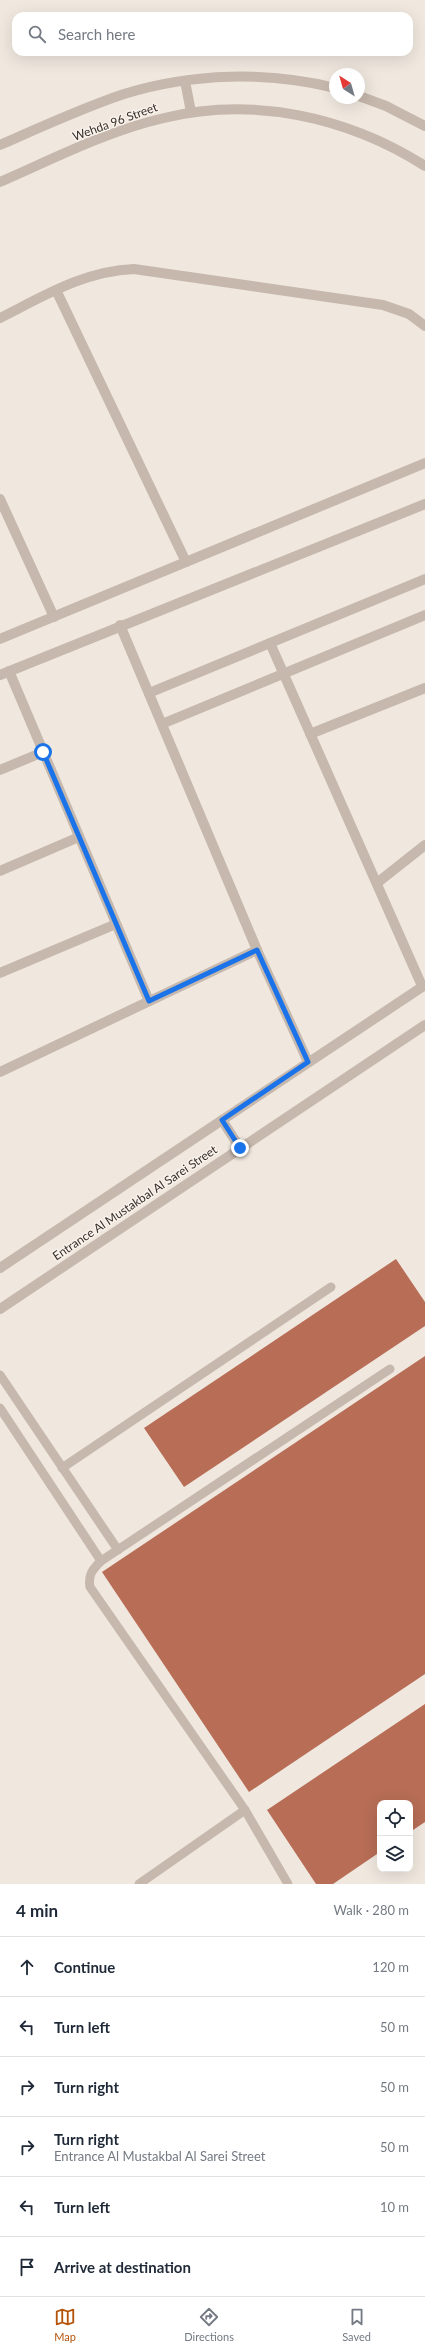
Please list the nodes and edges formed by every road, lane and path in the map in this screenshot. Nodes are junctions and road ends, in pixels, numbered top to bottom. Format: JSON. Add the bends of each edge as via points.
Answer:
{"nodes":[{"id":1,"x":185,"y":81,"type":"junction"},
{"id":2,"x":329,"y":87,"type":"edge"},
{"id":3,"x":365,"y":98,"type":"edge"},
{"id":4,"x":191,"y":112,"type":"junction"},
{"id":5,"x":425,"y":126,"type":"edge"},
{"id":6,"x":0,"y":145,"type":"edge"},
{"id":7,"x":425,"y":166,"type":"edge"},
{"id":8,"x":0,"y":182,"type":"edge"},
{"id":9,"x":56,"y":290,"type":"junction"},
{"id":10,"x":0,"y":318,"type":"edge"},
{"id":11,"x":425,"y":326,"type":"edge"},
{"id":12,"x":425,"y":463,"type":"edge"},
{"id":13,"x":1,"y":504,"type":"edge"},
{"id":14,"x":425,"y":504,"type":"edge"},
{"id":15,"x":186,"y":562,"type":"junction"},
{"id":16,"x":425,"y":579,"type":"edge"},
{"id":17,"x":425,"y":614,"type":"edge"},
{"id":18,"x":54,"y":616,"type":"junction"},
{"id":19,"x":120,"y":625,"type":"junction"},
{"id":20,"x":0,"y":639,"type":"edge"},
{"id":21,"x":270,"y":643,"type":"junction"},
{"id":22,"x":4,"y":673,"type":"edge"},
{"id":23,"x":284,"y":673,"type":"junction"},
{"id":24,"x":425,"y":688,"type":"edge"},
{"id":25,"x":149,"y":693,"type":"junction"},
{"id":26,"x":162,"y":724,"type":"junction"},
{"id":27,"x":310,"y":734,"type":"junction"},
{"id":28,"x":43,"y":752,"type":"junction"},
{"id":29,"x":0,"y":770,"type":"edge"},
{"id":30,"x":79,"y":836,"type":"junction"},
{"id":31,"x":425,"y":845,"type":"edge"},
{"id":32,"x":0,"y":871,"type":"edge"},
{"id":33,"x":377,"y":883,"type":"junction"},
{"id":34,"x":116,"y":924,"type":"junction"},
{"id":35,"x":257,"y":950,"type":"junction"},
{"id":36,"x":0,"y":973,"type":"edge"},
{"id":37,"x":424,"y":985,"type":"edge"},
{"id":38,"x":149,"y":1001,"type":"junction"},
{"id":39,"x":425,"y":1025,"type":"edge"},
{"id":40,"x":308,"y":1062,"type":"junction"},
{"id":41,"x":0,"y":1072,"type":"edge"},
{"id":42,"x":222,"y":1120,"type":"junction"},
{"id":43,"x":240,"y":1148,"type":"junction"},
{"id":44,"x":0,"y":1268,"type":"edge"},
{"id":45,"x":331,"y":1287,"type":"dead end"},
{"id":46,"x":0,"y":1309,"type":"edge"},
{"id":47,"x":390,"y":1369,"type":"dead end"},
{"id":48,"x":0,"y":1375,"type":"edge"},
{"id":49,"x":0,"y":1408,"type":"edge"},
{"id":50,"x":62,"y":1468,"type":"junction"},
{"id":51,"x":118,"y":1550,"type":"junction"},
{"id":52,"x":101,"y":1561,"type":"junction"},
{"id":53,"x":245,"y":1810,"type":"junction"},
{"id":54,"x":139,"y":1884,"type":"edge"},
{"id":55,"x":288,"y":1884,"type":"edge"}],
"edges":[{"from":1,"to":2,"type":"street","name":"Wehda 96 Street","via":[[232,77],[278,78]]},
{"from":1,"to":4,"type":"street"},
{"from":1,"to":6,"type":"street","name":"Wehda 96 Street","via":[[133,92],[97,104]]},
{"from":3,"to":5,"type":"street"},
{"from":4,"to":7,"type":"street","name":"Wehda 96 Street","via":[[253,109],[315,118],[374,139]]},
{"from":4,"to":8,"type":"street","name":"Wehda 96 Street","via":[[137,125]]},
{"from":9,"to":10,"type":"street"},
{"from":9,"to":11,"type":"street","via":[[99,272],[134,269],[383,305],[409,314]]},
{"from":9,"to":15,"type":"street"},
{"from":12,"to":15,"type":"street"},
{"from":13,"to":18,"type":"street"},
{"from":14,"to":19,"type":"street"},
{"from":15,"to":18,"type":"street"},
{"from":16,"to":21,"type":"street"},
{"from":17,"to":23,"type":"street"},
{"from":18,"to":20,"type":"street"},
{"from":19,"to":22,"type":"street"},
{"from":19,"to":25,"type":"street"},
{"from":21,"to":23,"type":"street"},
{"from":21,"to":25,"type":"street"},
{"from":22,"to":28,"type":"street"},
{"from":23,"to":26,"type":"street"},
{"from":23,"to":27,"type":"street"},
{"from":24,"to":27,"type":"street"},
{"from":25,"to":26,"type":"street"},
{"from":26,"to":35,"type":"street"},
{"from":27,"to":33,"type":"street"},
{"from":28,"to":29,"type":"street"},
{"from":28,"to":30,"type":"street"},
{"from":30,"to":32,"type":"street"},
{"from":30,"to":34,"type":"street"},
{"from":31,"to":33,"type":"street"},
{"from":33,"to":37,"type":"street"},
{"from":34,"to":36,"type":"street"},
{"from":34,"to":38,"type":"street"},
{"from":35,"to":38,"type":"street"},
{"from":35,"to":40,"type":"street"},
{"from":37,"to":40,"type":"street","name":"Entrance Al Mustakbal Al Sarei Street"},
{"from":38,"to":41,"type":"street"},
{"from":39,"to":43,"type":"street","name":"Entrance Al Mustakbal Al Sarei Street"},
{"from":40,"to":42,"type":"street","name":"Entrance Al Mustakbal Al Sarei Street"},
{"from":42,"to":43,"type":"street"},
{"from":42,"to":44,"type":"street","name":"Entrance Al Mustakbal Al Sarei Street"},
{"from":43,"to":46,"type":"street","name":"Entrance Al Mustakbal Al Sarei Street"},
{"from":45,"to":50,"type":"lane"},
{"from":47,"to":51,"type":"lane"},
{"from":48,"to":50,"type":"lane"},
{"from":49,"to":52,"type":"lane"},
{"from":50,"to":51,"type":"lane"},
{"from":51,"to":52,"type":"lane"},
{"from":52,"to":53,"type":"lane","via":[[90,1572],[90,1587]]},
{"from":53,"to":54,"type":"lane"},
{"from":53,"to":55,"type":"lane"}]}
